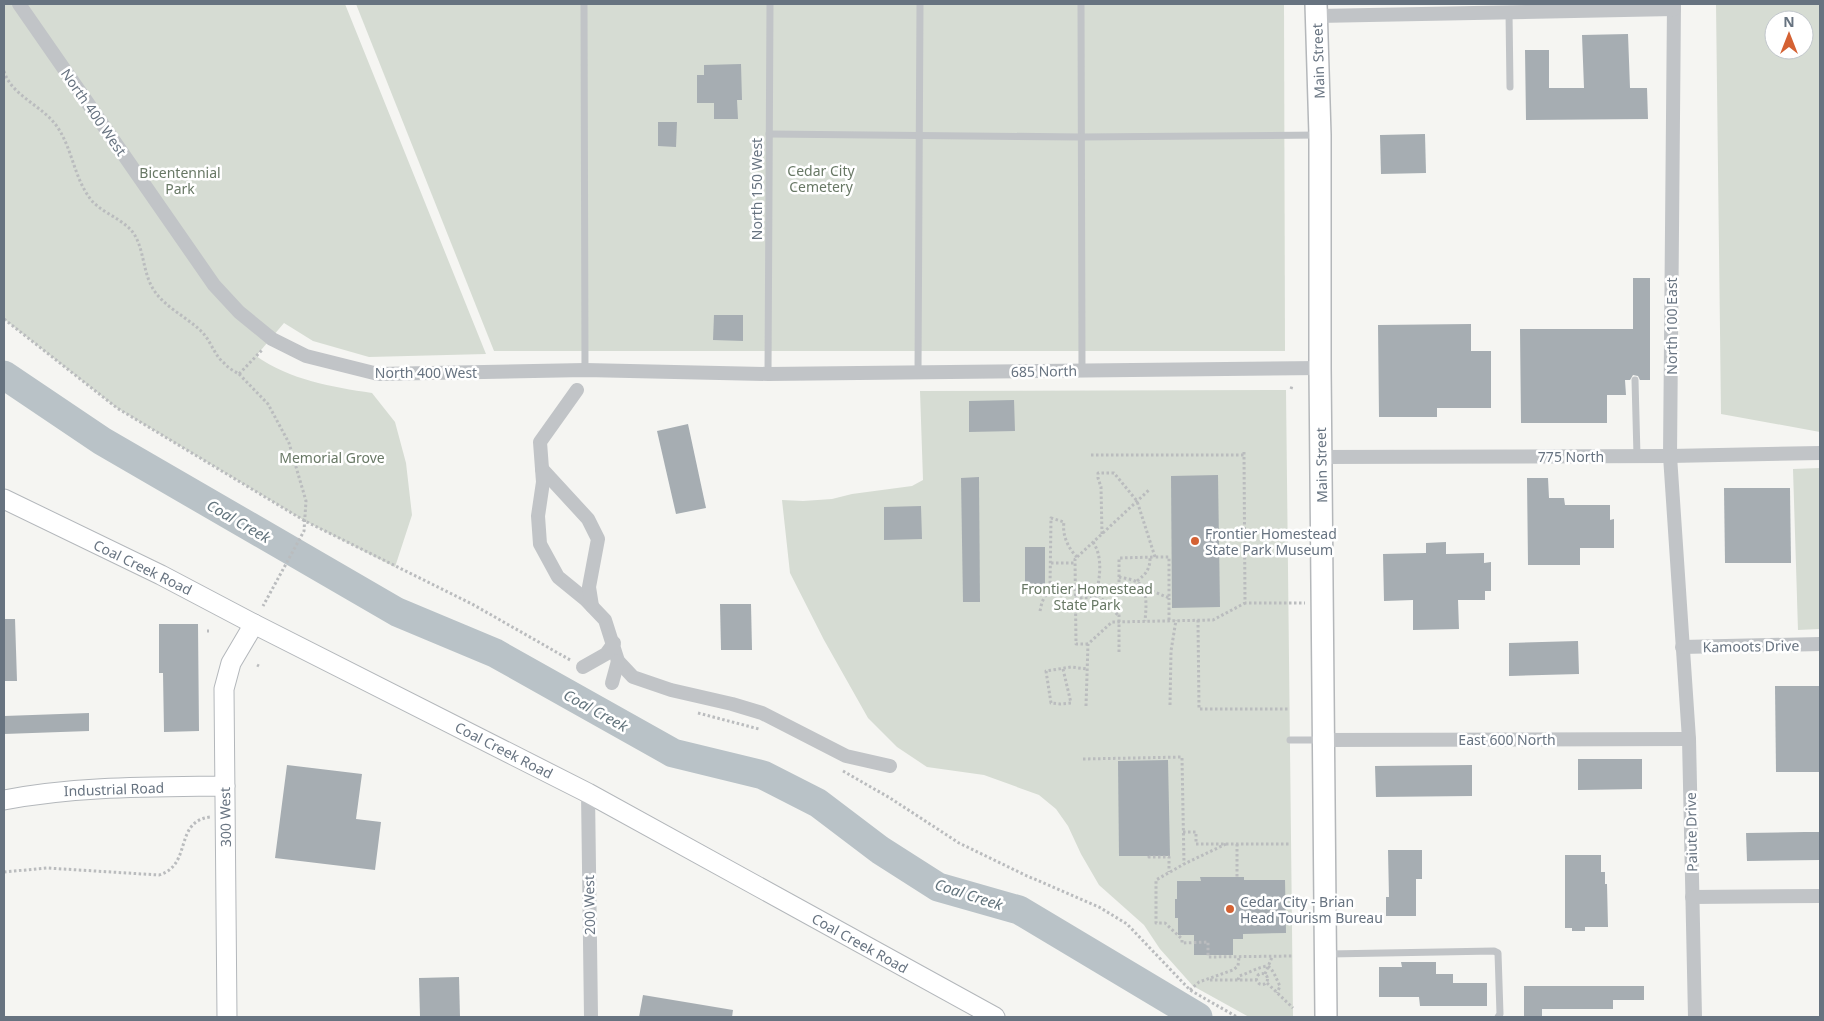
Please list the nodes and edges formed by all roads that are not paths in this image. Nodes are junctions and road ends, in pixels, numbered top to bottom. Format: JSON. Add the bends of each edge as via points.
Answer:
{"nodes":[{"id":1,"x":19,"y":4,"type":"edge"},
{"id":2,"x":584,"y":4,"type":"edge"},
{"id":3,"x":770,"y":4,"type":"edge"},
{"id":4,"x":920,"y":4,"type":"edge"},
{"id":5,"x":1081,"y":4,"type":"edge"},
{"id":6,"x":1674,"y":6,"type":"edge"},
{"id":7,"x":1316,"y":10,"type":"edge"},
{"id":8,"x":1509,"y":12,"type":"junction"},
{"id":9,"x":1510,"y":87,"type":"dead end"},
{"id":10,"x":769,"y":134,"type":"junction"},
{"id":11,"x":920,"y":135,"type":"junction"},
{"id":12,"x":1320,"y":135,"type":"junction"},
{"id":13,"x":1081,"y":137,"type":"junction"},
{"id":14,"x":1320,"y":368,"type":"junction"},
{"id":15,"x":585,"y":370,"type":"junction"},
{"id":16,"x":1082,"y":371,"type":"junction"},
{"id":17,"x":918,"y":372,"type":"junction"},
{"id":18,"x":768,"y":374,"type":"junction"},
{"id":19,"x":1635,"y":380,"type":"dead end"},
{"id":20,"x":577,"y":390,"type":"dead end"},
{"id":21,"x":1820,"y":453,"type":"edge"},
{"id":22,"x":1637,"y":456,"type":"junction"},
{"id":23,"x":1670,"y":456,"type":"junction"},
{"id":24,"x":1321,"y":457,"type":"junction"},
{"id":25,"x":542,"y":469,"type":"junction"},
{"id":26,"x":4,"y":499,"type":"edge"},
{"id":27,"x":592,"y":606,"type":"junction"},
{"id":28,"x":254,"y":624,"type":"junction"},
{"id":29,"x":614,"y":642,"type":"junction"},
{"id":30,"x":1820,"y":644,"type":"edge"},
{"id":31,"x":1682,"y":647,"type":"junction"},
{"id":32,"x":618,"y":661,"type":"junction"},
{"id":33,"x":583,"y":667,"type":"dead end"},
{"id":34,"x":612,"y":683,"type":"dead end"},
{"id":35,"x":1689,"y":738,"type":"junction"},
{"id":36,"x":1290,"y":740,"type":"dead end"},
{"id":37,"x":1325,"y":740,"type":"junction"},
{"id":38,"x":890,"y":766,"type":"dead end"},
{"id":39,"x":225,"y":786,"type":"junction"},
{"id":40,"x":588,"y":793,"type":"junction"},
{"id":41,"x":4,"y":800,"type":"edge"},
{"id":42,"x":1820,"y":896,"type":"edge"},
{"id":43,"x":1692,"y":897,"type":"junction"},
{"id":44,"x":1326,"y":954,"type":"junction"},
{"id":45,"x":227,"y":1017,"type":"edge"},
{"id":46,"x":591,"y":1017,"type":"edge"},
{"id":47,"x":995,"y":1017,"type":"edge"},
{"id":48,"x":1326,"y":1017,"type":"edge"},
{"id":49,"x":1498,"y":1017,"type":"edge"},
{"id":50,"x":1695,"y":1017,"type":"edge"}],
"edges":[{"from":1,"to":15,"type":"street","name":"North 400 West","via":[[214,285],[239,312],[272,339],[306,356],[378,374]]},
{"from":2,"to":15,"type":"lane"},
{"from":3,"to":10,"type":"lane","name":"North 150 West"},
{"from":4,"to":11,"type":"lane"},
{"from":5,"to":13,"type":"lane"},
{"from":6,"to":8,"type":"street"},
{"from":6,"to":23,"type":"street","name":"North 100 East"},
{"from":7,"to":8,"type":"street"},
{"from":7,"to":12,"type":"main road","name":"Main Street"},
{"from":8,"to":9,"type":"lane"},
{"from":10,"to":11,"type":"lane"},
{"from":10,"to":18,"type":"lane","name":"North 150 West"},
{"from":11,"to":13,"type":"lane"},
{"from":11,"to":17,"type":"lane"},
{"from":12,"to":13,"type":"lane"},
{"from":12,"to":14,"type":"main road","name":"Main Street"},
{"from":13,"to":16,"type":"lane"},
{"from":14,"to":16,"type":"street","name":"685 North"},
{"from":14,"to":24,"type":"main road","name":"Main Street"},
{"from":15,"to":18,"type":"street","name":"North 400 West"},
{"from":16,"to":17,"type":"street","name":"685 North"},
{"from":17,"to":18,"type":"street","name":"685 North"},
{"from":19,"to":22,"type":"lane"},
{"from":20,"to":25,"type":"street","via":[[540,442]]},
{"from":21,"to":23,"type":"street","name":"775 North"},
{"from":22,"to":23,"type":"street","name":"775 North"},
{"from":22,"to":24,"type":"street","name":"775 North"},
{"from":23,"to":31,"type":"street","name":"North 100 East"},
{"from":24,"to":37,"type":"main road","name":"Main Street"},
{"from":25,"to":27,"type":"street","via":[[538,516],[540,544],[558,577]]},
{"from":25,"to":27,"type":"street","via":[[588,519],[598,539],[589,587]]},
{"from":26,"to":28,"type":"main road","name":"Coal Creek Road"},
{"from":27,"to":29,"type":"street","via":[[605,620]]},
{"from":28,"to":39,"type":"main road","name":"300 West","via":[[231,663],[224,689]]},
{"from":28,"to":40,"type":"main road","name":"Coal Creek Road"},
{"from":29,"to":32,"type":"street"},
{"from":29,"to":33,"type":"street","via":[[606,654]]},
{"from":30,"to":31,"type":"street","name":"Kamoots Drive"},
{"from":31,"to":35,"type":"street","name":"Paiute Drive"},
{"from":32,"to":34,"type":"street"},
{"from":32,"to":38,"type":"street","via":[[633,677],[762,713],[846,756]]},
{"from":35,"to":37,"type":"street","name":"East 600 North"},
{"from":35,"to":43,"type":"street","name":"Paiute Drive"},
{"from":36,"to":37,"type":"lane"},
{"from":37,"to":44,"type":"main road","name":"Main Street"},
{"from":39,"to":41,"type":"main road","name":"Industrial Road","via":[[89,788]]},
{"from":39,"to":45,"type":"main road","name":"300 West"},
{"from":40,"to":46,"type":"street","name":"200 West"},
{"from":40,"to":47,"type":"main road","name":"Coal Creek Road"},
{"from":42,"to":43,"type":"street"},
{"from":43,"to":50,"type":"street","name":"Paiute Drive"},
{"from":44,"to":48,"type":"main road","name":"Main Street"},
{"from":44,"to":49,"type":"lane","via":[[1494,951],[1499,956]]}]}
